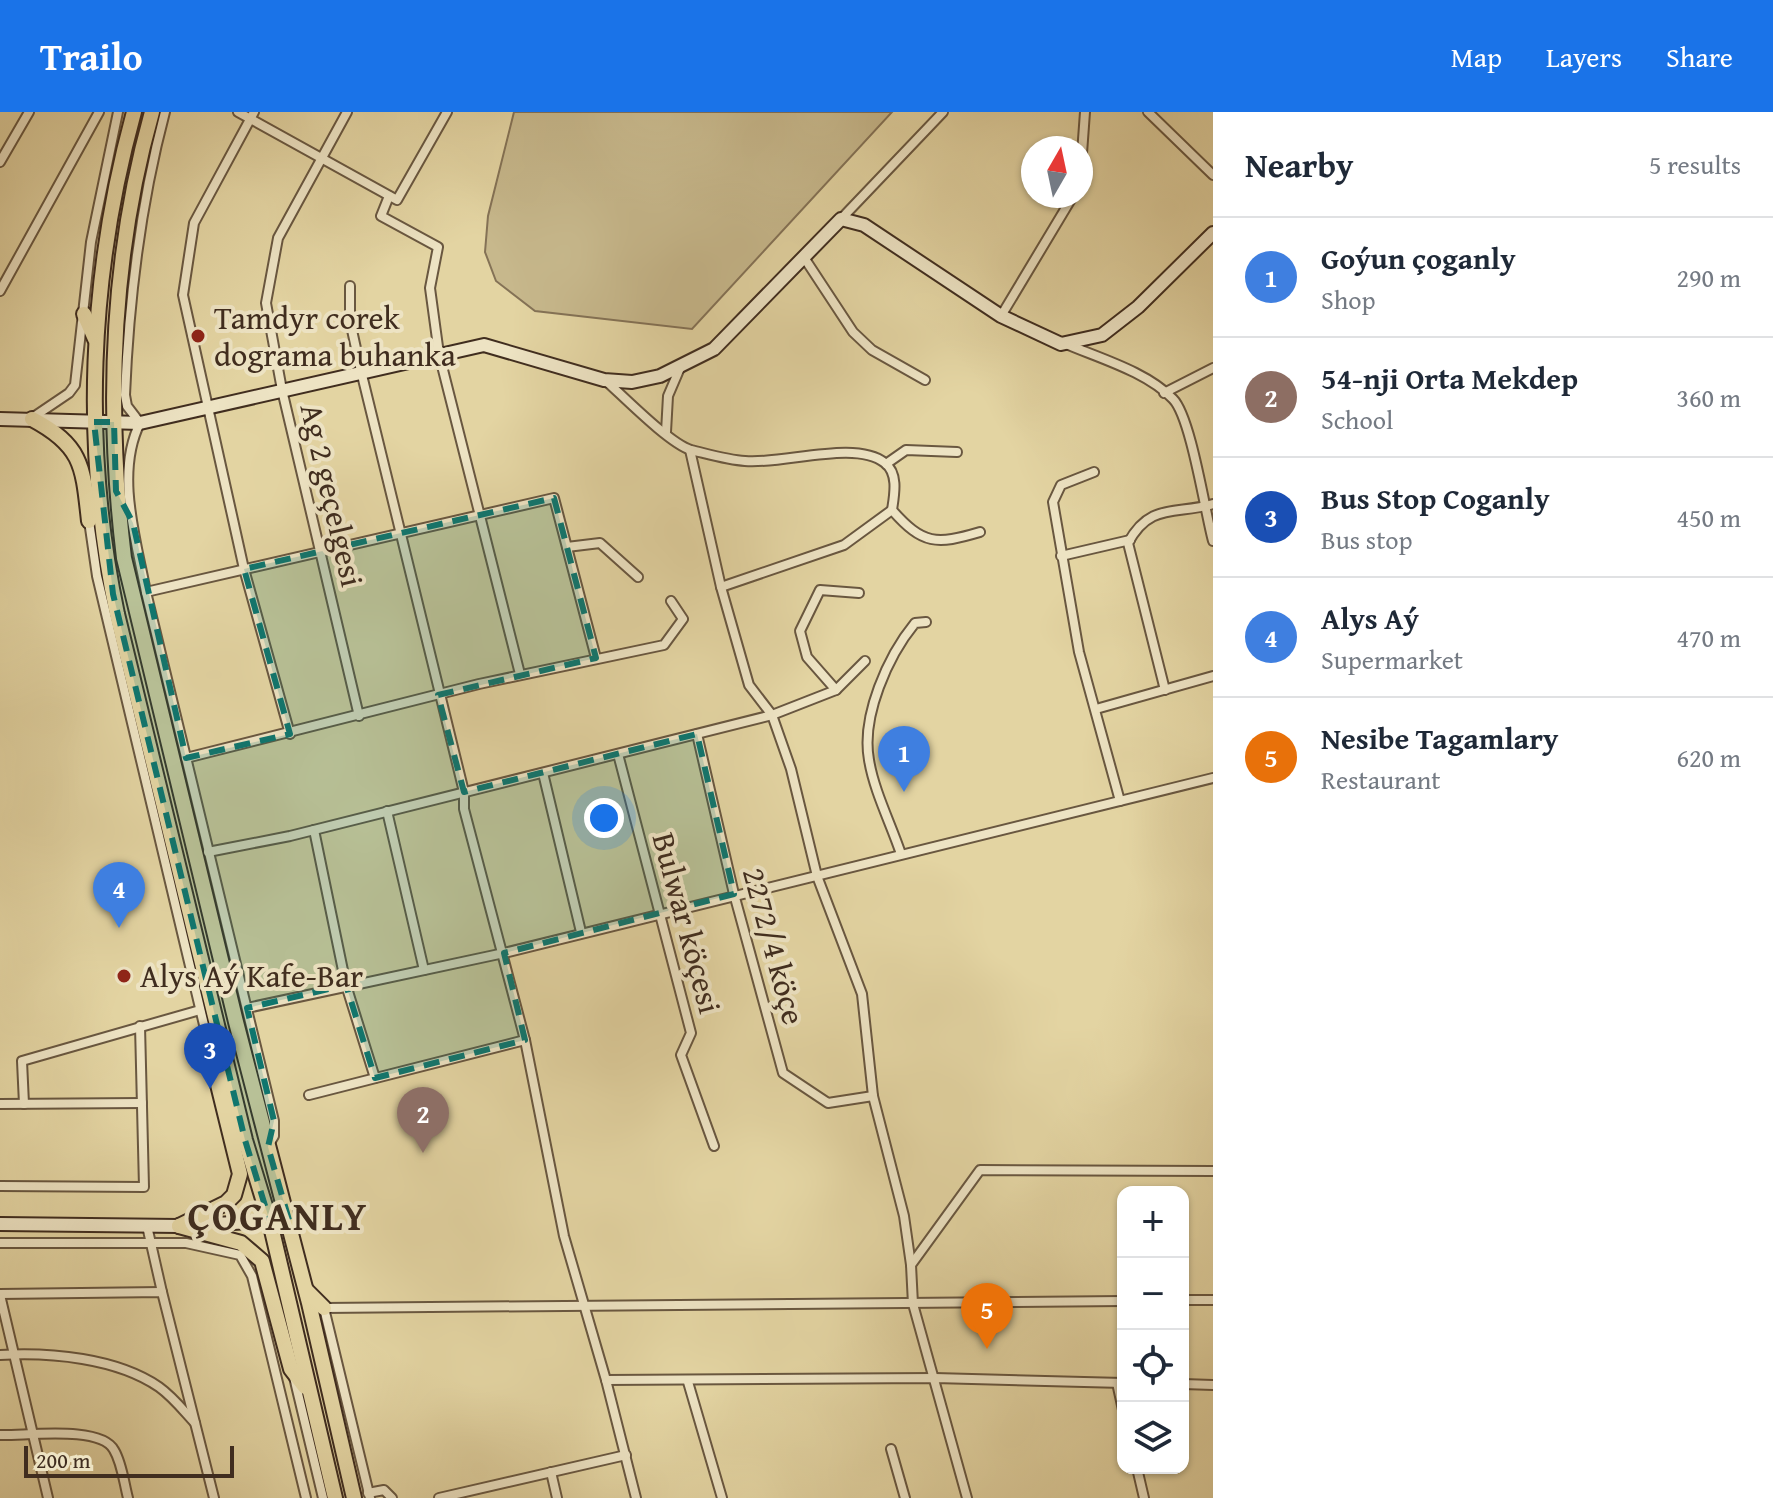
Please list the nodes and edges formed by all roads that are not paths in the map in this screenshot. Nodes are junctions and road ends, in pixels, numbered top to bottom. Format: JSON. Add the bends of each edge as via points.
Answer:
{"nodes":[{"id":1,"x":29,"y":112,"type":"edge"},
{"id":2,"x":99,"y":112,"type":"edge"},
{"id":3,"x":118,"y":112,"type":"edge"},
{"id":4,"x":134,"y":112,"type":"edge"},
{"id":5,"x":152,"y":112,"type":"edge"},
{"id":6,"x":165,"y":112,"type":"edge"},
{"id":7,"x":238,"y":112,"type":"edge"},
{"id":8,"x":347,"y":112,"type":"edge"},
{"id":9,"x":447,"y":112,"type":"edge"},
{"id":10,"x":943,"y":112,"type":"edge"},
{"id":11,"x":1085,"y":112,"type":"edge"},
{"id":12,"x":1148,"y":112,"type":"edge"},
{"id":13,"x":252,"y":115,"type":"edge"},
{"id":14,"x":1083,"y":136,"type":"edge"},
{"id":15,"x":320,"y":160,"type":"junction"},
{"id":16,"x":0,"y":162,"type":"edge"},
{"id":17,"x":1213,"y":175,"type":"edge"},
{"id":18,"x":393,"y":198,"type":"junction"},
{"id":19,"x":1066,"y":208,"type":"edge"},
{"id":20,"x":841,"y":219,"type":"junction"},
{"id":21,"x":1213,"y":233,"type":"edge"},
{"id":22,"x":138,"y":235,"type":"junction"},
{"id":23,"x":122,"y":256,"type":"junction"},
{"id":24,"x":805,"y":259,"type":"junction"},
{"id":25,"x":350,"y":286,"type":"dead end"},
{"id":26,"x":0,"y":291,"type":"edge"},
{"id":27,"x":84,"y":314,"type":"junction"},
{"id":28,"x":1001,"y":316,"type":"junction"},
{"id":29,"x":96,"y":341,"type":"junction"},
{"id":30,"x":1064,"y":343,"type":"junction"},
{"id":31,"x":439,"y":354,"type":"junction"},
{"id":32,"x":681,"y":366,"type":"junction"},
{"id":33,"x":1213,"y":368,"type":"edge"},
{"id":34,"x":361,"y":371,"type":"junction"},
{"id":35,"x":604,"y":380,"type":"junction"},
{"id":36,"x":925,"y":380,"type":"dead end"},
{"id":37,"x":282,"y":390,"type":"junction"},
{"id":38,"x":1164,"y":393,"type":"junction"},
{"id":39,"x":206,"y":409,"type":"junction"},
{"id":40,"x":0,"y":419,"type":"edge"},
{"id":41,"x":32,"y":419,"type":"junction"},
{"id":42,"x":94,"y":422,"type":"junction"},
{"id":43,"x":114,"y":422,"type":"junction"},
{"id":44,"x":140,"y":423,"type":"junction"},
{"id":45,"x":666,"y":432,"type":"junction"},
{"id":46,"x":690,"y":450,"type":"junction"},
{"id":47,"x":957,"y":452,"type":"dead end"},
{"id":48,"x":886,"y":464,"type":"junction"},
{"id":49,"x":1094,"y":472,"type":"dead end"},
{"id":50,"x":99,"y":490,"type":"junction"},
{"id":51,"x":116,"y":491,"type":"junction"},
{"id":52,"x":1208,"y":505,"type":"edge"},
{"id":53,"x":892,"y":510,"type":"junction"},
{"id":54,"x":132,"y":513,"type":"junction"},
{"id":55,"x":481,"y":515,"type":"junction"},
{"id":56,"x":89,"y":521,"type":"junction"},
{"id":57,"x":980,"y":532,"type":"dead end"},
{"id":58,"x":400,"y":534,"type":"junction"},
{"id":59,"x":1130,"y":540,"type":"junction"},
{"id":60,"x":1213,"y":541,"type":"edge"},
{"id":61,"x":567,"y":547,"type":"junction"},
{"id":62,"x":322,"y":552,"type":"junction"},
{"id":63,"x":1061,"y":556,"type":"junction"},
{"id":64,"x":244,"y":569,"type":"junction"},
{"id":65,"x":97,"y":576,"type":"junction"},
{"id":66,"x":638,"y":577,"type":"dead end"},
{"id":67,"x":721,"y":587,"type":"junction"},
{"id":68,"x":146,"y":592,"type":"junction"},
{"id":69,"x":859,"y":593,"type":"dead end"},
{"id":70,"x":113,"y":594,"type":"junction"},
{"id":71,"x":671,"y":601,"type":"dead end"},
{"id":72,"x":926,"y":622,"type":"dead end"},
{"id":73,"x":596,"y":658,"type":"junction"},
{"id":74,"x":865,"y":661,"type":"dead end"},
{"id":75,"x":520,"y":674,"type":"junction"},
{"id":76,"x":1213,"y":676,"type":"edge"},
{"id":77,"x":836,"y":690,"type":"junction"},
{"id":78,"x":1165,"y":690,"type":"junction"},
{"id":79,"x":438,"y":695,"type":"junction"},
{"id":80,"x":1096,"y":709,"type":"junction"},
{"id":81,"x":772,"y":715,"type":"junction"},
{"id":82,"x":359,"y":716,"type":"junction"},
{"id":83,"x":290,"y":734,"type":"junction"},
{"id":84,"x":697,"y":734,"type":"junction"},
{"id":85,"x":618,"y":754,"type":"junction"},
{"id":86,"x":186,"y":758,"type":"junction"},
{"id":87,"x":543,"y":773,"type":"junction"},
{"id":88,"x":1213,"y":778,"type":"edge"},
{"id":89,"x":464,"y":792,"type":"junction"},
{"id":90,"x":1120,"y":801,"type":"junction"},
{"id":91,"x":387,"y":811,"type":"junction"},
{"id":92,"x":314,"y":830,"type":"junction"},
{"id":93,"x":208,"y":852,"type":"junction"},
{"id":94,"x":901,"y":854,"type":"junction"},
{"id":95,"x":817,"y":876,"type":"junction"},
{"id":96,"x":734,"y":894,"type":"junction"},
{"id":97,"x":659,"y":913,"type":"junction"},
{"id":98,"x":581,"y":932,"type":"junction"},
{"id":99,"x":504,"y":953,"type":"junction"},
{"id":100,"x":424,"y":970,"type":"junction"},
{"id":101,"x":346,"y":985,"type":"junction"},
{"id":102,"x":247,"y":1008,"type":"junction"},
{"id":103,"x":200,"y":1010,"type":"junction"},
{"id":104,"x":218,"y":1022,"type":"junction"},
{"id":105,"x":140,"y":1026,"type":"junction"},
{"id":106,"x":525,"y":1040,"type":"junction"},
{"id":107,"x":211,"y":1056,"type":"junction"},
{"id":108,"x":375,"y":1078,"type":"junction"},
{"id":109,"x":309,"y":1095,"type":"dead end"},
{"id":110,"x":873,"y":1096,"type":"junction"},
{"id":111,"x":142,"y":1103,"type":"junction"},
{"id":112,"x":0,"y":1104,"type":"edge"},
{"id":113,"x":24,"y":1104,"type":"junction"},
{"id":114,"x":227,"y":1119,"type":"junction"},
{"id":115,"x":245,"y":1140,"type":"junction"},
{"id":116,"x":714,"y":1146,"type":"dead end"},
{"id":117,"x":268,"y":1147,"type":"junction"},
{"id":118,"x":1213,"y":1171,"type":"edge"},
{"id":119,"x":0,"y":1186,"type":"edge"},
{"id":120,"x":289,"y":1220,"type":"junction"},
{"id":121,"x":270,"y":1222,"type":"junction"},
{"id":122,"x":0,"y":1224,"type":"edge"},
{"id":123,"x":147,"y":1226,"type":"junction"},
{"id":124,"x":179,"y":1226,"type":"junction"},
{"id":125,"x":150,"y":1242,"type":"junction"},
{"id":126,"x":0,"y":1243,"type":"edge"},
{"id":127,"x":911,"y":1265,"type":"junction"},
{"id":128,"x":285,"y":1283,"type":"junction"},
{"id":129,"x":306,"y":1290,"type":"junction"},
{"id":130,"x":162,"y":1292,"type":"junction"},
{"id":131,"x":0,"y":1294,"type":"edge"},
{"id":132,"x":1189,"y":1300,"type":"edge"},
{"id":133,"x":1213,"y":1300,"type":"edge"},
{"id":134,"x":1117,"y":1301,"type":"edge"},
{"id":135,"x":913,"y":1304,"type":"junction"},
{"id":136,"x":584,"y":1306,"type":"junction"},
{"id":137,"x":324,"y":1308,"type":"junction"},
{"id":138,"x":279,"y":1320,"type":"junction"},
{"id":139,"x":13,"y":1354,"type":"junction"},
{"id":140,"x":0,"y":1355,"type":"edge"},
{"id":141,"x":291,"y":1369,"type":"junction"},
{"id":142,"x":935,"y":1378,"type":"junction"},
{"id":143,"x":606,"y":1380,"type":"junction"},
{"id":144,"x":688,"y":1382,"type":"junction"},
{"id":145,"x":1117,"y":1383,"type":"edge"},
{"id":146,"x":1189,"y":1384,"type":"edge"},
{"id":147,"x":1213,"y":1385,"type":"edge"},
{"id":148,"x":310,"y":1393,"type":"junction"},
{"id":149,"x":197,"y":1425,"type":"junction"},
{"id":150,"x":0,"y":1435,"type":"edge"},
{"id":151,"x":33,"y":1437,"type":"junction"},
{"id":152,"x":891,"y":1449,"type":"dead end"},
{"id":153,"x":626,"y":1455,"type":"junction"},
{"id":154,"x":551,"y":1472,"type":"junction"},
{"id":155,"x":1138,"y":1474,"type":"edge"},
{"id":156,"x":471,"y":1494,"type":"edge"},
{"id":157,"x":369,"y":1496,"type":"edge"},
{"id":158,"x":48,"y":1498,"type":"edge"},
{"id":159,"x":128,"y":1498,"type":"edge"},
{"id":160,"x":214,"y":1498,"type":"edge"},
{"id":161,"x":306,"y":1498,"type":"edge"},
{"id":162,"x":323,"y":1498,"type":"edge"},
{"id":163,"x":335,"y":1498,"type":"edge"},
{"id":164,"x":354,"y":1498,"type":"edge"},
{"id":165,"x":392,"y":1498,"type":"edge"},
{"id":166,"x":439,"y":1498,"type":"edge"},
{"id":167,"x":557,"y":1498,"type":"edge"},
{"id":168,"x":636,"y":1498,"type":"edge"},
{"id":169,"x":722,"y":1498,"type":"edge"},
{"id":170,"x":905,"y":1498,"type":"edge"},
{"id":171,"x":967,"y":1498,"type":"edge"},
{"id":172,"x":1144,"y":1498,"type":"edge"}],
"edges":[{"from":1,"to":16,"type":"street"},
{"from":2,"to":26,"type":"street"},
{"from":3,"to":27,"type":"street","via":[[91,242]]},
{"from":4,"to":29,"type":"main road","via":[[110,218]]},
{"from":5,"to":23,"type":"main road"},
{"from":6,"to":22,"type":"street"},
{"from":7,"to":13,"type":"street"},
{"from":8,"to":15,"type":"street","name":"Ag 2 geçelgesi"},
{"from":9,"to":18,"type":"street"},
{"from":10,"to":20,"type":"street"},
{"from":11,"to":14,"type":"street"},
{"from":12,"to":17,"type":"street"},
{"from":13,"to":15,"type":"street"},
{"from":13,"to":39,"type":"street","via":[[194,223],[183,295]]},
{"from":15,"to":18,"type":"street"},
{"from":15,"to":37,"type":"street","name":"Ag 2 geçelgesi","via":[[278,238],[266,303]]},
{"from":18,"to":31,"type":"street","via":[[381,216],[438,247],[430,288]]},
{"from":19,"to":28,"type":"street"},
{"from":20,"to":24,"type":"street"},
{"from":20,"to":28,"type":"street","via":[[864,225]]},
{"from":21,"to":30,"type":"street","via":[[1102,335]]},
{"from":22,"to":23,"type":"main road"},
{"from":22,"to":44,"type":"street","via":[[128,299],[125,395]]},
{"from":23,"to":43,"type":"main road"},
{"from":24,"to":32,"type":"street","via":[[714,349]]},
{"from":24,"to":36,"type":"street","via":[[853,332],[872,350]]},
{"from":25,"to":34,"type":"street","via":[[350,321]]},
{"from":27,"to":29,"type":"main road"},
{"from":27,"to":41,"type":"street","via":[[75,385]]},
{"from":28,"to":30,"type":"street"},
{"from":29,"to":42,"type":"main road"},
{"from":30,"to":38,"type":"street","via":[[1135,374]]},
{"from":31,"to":34,"type":"street"},
{"from":31,"to":35,"type":"street","via":[[484,345]]},
{"from":31,"to":55,"type":"street"},
{"from":32,"to":35,"type":"street","via":[[632,382]]},
{"from":32,"to":45,"type":"street","via":[[668,396]]},
{"from":33,"to":38,"type":"street"},
{"from":34,"to":37,"type":"street"},
{"from":34,"to":58,"type":"street"},
{"from":35,"to":45,"type":"street"},
{"from":37,"to":39,"type":"street"},
{"from":37,"to":62,"type":"street","name":"Ag 2 geçelgesi"},
{"from":38,"to":52,"type":"street","via":[[1175,400]]},
{"from":39,"to":44,"type":"street"},
{"from":39,"to":64,"type":"street"},
{"from":40,"to":41,"type":"street"},
{"from":41,"to":42,"type":"street"},
{"from":41,"to":56,"type":"main road","via":[[60,435],[76,453]]},
{"from":42,"to":43,"type":"street"},
{"from":42,"to":50,"type":"main road"},
{"from":43,"to":44,"type":"street"},
{"from":43,"to":51,"type":"main road"},
{"from":44,"to":54,"type":"street","via":[[127,455]]},
{"from":45,"to":46,"type":"street"},
{"from":46,"to":48,"type":"street","via":[[747,462],[864,454]]},
{"from":46,"to":67,"type":"street"},
{"from":47,"to":48,"type":"street","via":[[906,450]]},
{"from":48,"to":53,"type":"street","via":[[895,486]]},
{"from":49,"to":63,"type":"street","via":[[1061,485],[1055,494]]},
{"from":50,"to":56,"type":"main road"},
{"from":50,"to":70,"type":"main road"},
{"from":51,"to":54,"type":"main road"},
{"from":51,"to":117,"type":"main road","via":[[133,601]]},
{"from":52,"to":59,"type":"street","via":[[1164,510],[1147,519]]},
{"from":52,"to":60,"type":"street"},
{"from":53,"to":57,"type":"street","via":[[915,535],[935,541]]},
{"from":53,"to":67,"type":"street","via":[[844,545]]},
{"from":54,"to":68,"type":"street"},
{"from":55,"to":58,"type":"street"},
{"from":55,"to":61,"type":"street","via":[[554,498]]},
{"from":55,"to":75,"type":"street"},
{"from":56,"to":65,"type":"street"},
{"from":58,"to":62,"type":"street"},
{"from":58,"to":79,"type":"street"},
{"from":59,"to":63,"type":"street"},
{"from":59,"to":78,"type":"street"},
{"from":61,"to":66,"type":"street","via":[[600,543]]},
{"from":61,"to":73,"type":"street"},
{"from":62,"to":64,"type":"street"},
{"from":62,"to":82,"type":"street","name":"Ag 2 geçelgesi"},
{"from":63,"to":80,"type":"street"},
{"from":64,"to":68,"type":"street"},
{"from":64,"to":83,"type":"street"},
{"from":65,"to":70,"type":"main road"},
{"from":65,"to":103,"type":"street"},
{"from":67,"to":81,"type":"street","via":[[749,685]]},
{"from":68,"to":86,"type":"street"},
{"from":69,"to":77,"type":"street","via":[[820,590],[800,631],[807,657]]},
{"from":70,"to":104,"type":"main road"},
{"from":71,"to":73,"type":"street","via":[[683,619],[664,645]]},
{"from":72,"to":94,"type":"street","via":[[915,623],[901,640],[869,730],[869,760]]},
{"from":73,"to":75,"type":"street"},
{"from":74,"to":77,"type":"street"},
{"from":75,"to":79,"type":"street"},
{"from":76,"to":78,"type":"street"},
{"from":77,"to":81,"type":"street"},
{"from":78,"to":80,"type":"street"},
{"from":79,"to":82,"type":"street"},
{"from":79,"to":89,"type":"street"},
{"from":80,"to":90,"type":"street"},
{"from":81,"to":84,"type":"street"},
{"from":81,"to":95,"type":"street"},
{"from":82,"to":83,"type":"street"},
{"from":83,"to":86,"type":"street"},
{"from":84,"to":85,"type":"street"},
{"from":84,"to":96,"type":"street","name":"2272/4 köçe"},
{"from":85,"to":87,"type":"street"},
{"from":85,"to":97,"type":"street","name":"Bulwar köçesi"},
{"from":86,"to":93,"type":"street"},
{"from":87,"to":89,"type":"street"},
{"from":87,"to":98,"type":"street"},
{"from":88,"to":90,"type":"street"},
{"from":89,"to":91,"type":"street"},
{"from":89,"to":99,"type":"street","via":[[464,809]]},
{"from":90,"to":94,"type":"street"},
{"from":91,"to":92,"type":"street"},
{"from":91,"to":100,"type":"street"},
{"from":92,"to":93,"type":"street"},
{"from":92,"to":101,"type":"street"},
{"from":93,"to":102,"type":"street"},
{"from":94,"to":95,"type":"street"},
{"from":95,"to":96,"type":"street"},
{"from":95,"to":110,"type":"street","via":[[862,994]]},
{"from":96,"to":97,"type":"street"},
{"from":96,"to":110,"type":"street","name":"2272/4 köçe","via":[[783,1073],[828,1103]]},
{"from":97,"to":98,"type":"street"},
{"from":97,"to":116,"type":"street","name":"Bulwar köçesi","via":[[691,1033],[681,1055]]},
{"from":98,"to":99,"type":"street"},
{"from":99,"to":100,"type":"street"},
{"from":99,"to":106,"type":"street"},
{"from":100,"to":101,"type":"street"},
{"from":101,"to":102,"type":"street"},
{"from":101,"to":108,"type":"street"},
{"from":102,"to":117,"type":"street","via":[[274,1121]]},
{"from":103,"to":105,"type":"street"},
{"from":103,"to":107,"type":"street"},
{"from":104,"to":107,"type":"main road"},
{"from":104,"to":115,"type":"main road"},
{"from":105,"to":111,"type":"street"},
{"from":105,"to":113,"type":"street","via":[[22,1061]]},
{"from":106,"to":108,"type":"street"},
{"from":106,"to":136,"type":"street","via":[[564,1236]]},
{"from":107,"to":114,"type":"main road"},
{"from":108,"to":109,"type":"street"},
{"from":110,"to":127,"type":"street"},
{"from":111,"to":113,"type":"street"},
{"from":111,"to":119,"type":"street","via":[[144,1187]]},
{"from":112,"to":113,"type":"street"},
{"from":114,"to":115,"type":"main road"},
{"from":114,"to":124,"type":"main road","via":[[240,1174],[234,1195]]},
{"from":115,"to":121,"type":"main road"},
{"from":117,"to":120,"type":"main road"},
{"from":118,"to":127,"type":"street","via":[[980,1170]]},
{"from":120,"to":121,"type":"street"},
{"from":120,"to":129,"type":"main road"},
{"from":121,"to":124,"type":"street"},
{"from":121,"to":128,"type":"main road"},
{"from":122,"to":123,"type":"street"},
{"from":123,"to":124,"type":"street"},
{"from":123,"to":125,"type":"street"},
{"from":124,"to":138,"type":"main road","via":[[252,1249],[268,1277]]},
{"from":125,"to":126,"type":"street"},
{"from":125,"to":130,"type":"street"},
{"from":125,"to":161,"type":"street","via":[[221,1250],[240,1255],[248,1264]]},
{"from":127,"to":135,"type":"street"},
{"from":128,"to":138,"type":"main road"},
{"from":128,"to":148,"type":"main road"},
{"from":129,"to":137,"type":"main road"},
{"from":129,"to":164,"type":"main road"},
{"from":130,"to":131,"type":"street"},
{"from":130,"to":149,"type":"street"},
{"from":131,"to":139,"type":"street"},
{"from":132,"to":133,"type":"street"},
{"from":134,"to":135,"type":"street"},
{"from":135,"to":136,"type":"street"},
{"from":135,"to":142,"type":"street"},
{"from":136,"to":137,"type":"street"},
{"from":136,"to":143,"type":"street"},
{"from":137,"to":157,"type":"street"},
{"from":138,"to":141,"type":"main road"},
{"from":139,"to":140,"type":"street"},
{"from":139,"to":149,"type":"street","via":[[98,1363],[129,1372],[173,1398]]},
{"from":139,"to":151,"type":"street"},
{"from":141,"to":148,"type":"main road"},
{"from":141,"to":162,"type":"street"},
{"from":142,"to":144,"type":"street"},
{"from":142,"to":145,"type":"street"},
{"from":142,"to":171,"type":"street"},
{"from":143,"to":144,"type":"street"},
{"from":143,"to":153,"type":"street"},
{"from":144,"to":169,"type":"street"},
{"from":146,"to":147,"type":"street"},
{"from":148,"to":163,"type":"main road"},
{"from":149,"to":160,"type":"street"},
{"from":150,"to":151,"type":"street"},
{"from":151,"to":158,"type":"street"},
{"from":151,"to":159,"type":"street","via":[[57,1434],[103,1440],[114,1448]]},
{"from":152,"to":170,"type":"street"},
{"from":153,"to":154,"type":"street"},
{"from":153,"to":168,"type":"street"},
{"from":154,"to":156,"type":"street"},
{"from":154,"to":167,"type":"street"},
{"from":155,"to":172,"type":"street"},
{"from":156,"to":166,"type":"street"},
{"from":157,"to":165,"type":"street","via":[[384,1490]]}]}
